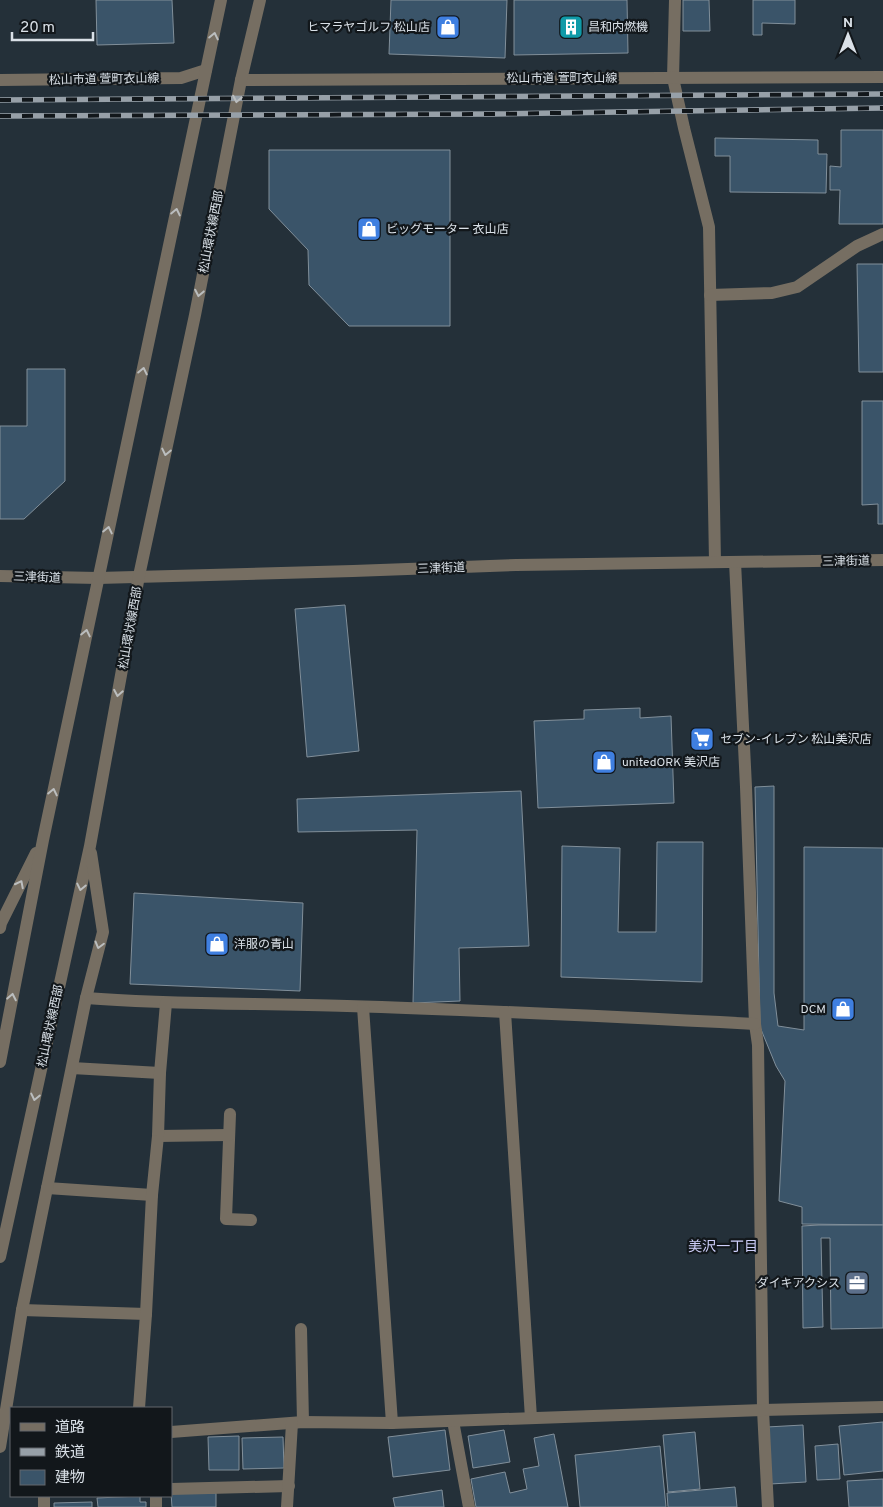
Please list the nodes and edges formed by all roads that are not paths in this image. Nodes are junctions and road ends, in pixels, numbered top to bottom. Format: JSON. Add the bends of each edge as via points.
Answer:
{"nodes":[{"id":1,"x":221,"y":0,"type":"edge"},
{"id":2,"x":260,"y":0,"type":"edge"},
{"id":3,"x":675,"y":0,"type":"edge"},
{"id":4,"x":206,"y":70,"type":"junction"},
{"id":5,"x":883,"y":77,"type":"edge"},
{"id":6,"x":673,"y":78,"type":"junction"},
{"id":7,"x":0,"y":80,"type":"edge"},
{"id":8,"x":241,"y":80,"type":"junction"},
{"id":9,"x":883,"y":234,"type":"edge"},
{"id":10,"x":710,"y":295,"type":"junction"},
{"id":11,"x":883,"y":560,"type":"edge"},
{"id":12,"x":715,"y":562,"type":"junction"},
{"id":13,"x":735,"y":562,"type":"junction"},
{"id":14,"x":0,"y":576,"type":"edge"},
{"id":15,"x":139,"y":576,"type":"junction"},
{"id":16,"x":98,"y":578,"type":"junction"},
{"id":17,"x":43,"y":840,"type":"junction"},
{"id":18,"x":90,"y":846,"type":"junction"},
{"id":19,"x":0,"y":928,"type":"edge"},
{"id":20,"x":86,"y":998,"type":"junction"},
{"id":21,"x":166,"y":1003,"type":"junction"},
{"id":22,"x":364,"y":1007,"type":"junction"},
{"id":23,"x":505,"y":1012,"type":"junction"},
{"id":24,"x":755,"y":1024,"type":"junction"},
{"id":25,"x":0,"y":1062,"type":"edge"},
{"id":26,"x":72,"y":1068,"type":"junction"},
{"id":27,"x":160,"y":1073,"type":"junction"},
{"id":28,"x":230,"y":1114,"type":"dead end"},
{"id":29,"x":229,"y":1135,"type":"junction"},
{"id":30,"x":158,"y":1136,"type":"junction"},
{"id":31,"x":47,"y":1188,"type":"junction"},
{"id":32,"x":152,"y":1195,"type":"junction"},
{"id":33,"x":251,"y":1220,"type":"dead end"},
{"id":34,"x":0,"y":1257,"type":"edge"},
{"id":35,"x":22,"y":1310,"type":"junction"},
{"id":36,"x":146,"y":1314,"type":"junction"},
{"id":37,"x":301,"y":1329,"type":"dead end"},
{"id":38,"x":139,"y":1407,"type":"edge"},
{"id":39,"x":883,"y":1407,"type":"edge"},
{"id":40,"x":763,"y":1410,"type":"junction"},
{"id":41,"x":531,"y":1418,"type":"junction"},
{"id":42,"x":453,"y":1421,"type":"junction"},
{"id":43,"x":297,"y":1423,"type":"junction"},
{"id":44,"x":392,"y":1423,"type":"junction"},
{"id":45,"x":172,"y":1432,"type":"edge"},
{"id":46,"x":3,"y":1442,"type":"edge"},
{"id":47,"x":289,"y":1486,"type":"junction"},
{"id":48,"x":172,"y":1489,"type":"edge"},
{"id":49,"x":288,"y":1507,"type":"edge"},
{"id":50,"x":469,"y":1507,"type":"edge"},
{"id":51,"x":768,"y":1507,"type":"edge"}],
"edges":[{"from":4,"to":1,"type":"street","one_way":true},
{"from":2,"to":8,"type":"street","name":"松山環状線西部"},
{"from":3,"to":6,"type":"street"},
{"from":4,"to":7,"type":"street","name":"松山市道 萱町衣山線","via":[[182,78]]},
{"from":16,"to":4,"type":"street","one_way":true},
{"from":5,"to":6,"type":"street","name":"松山市道 萱町衣山線"},
{"from":6,"to":8,"type":"street","name":"松山市道 萱町衣山線"},
{"from":6,"to":10,"type":"street","via":[[709,227]]},
{"from":8,"to":15,"type":"street","name":"松山環状線西部","one_way":true},
{"from":9,"to":10,"type":"street","via":[[857,246],[797,287],[772,293]]},
{"from":10,"to":12,"type":"street"},
{"from":11,"to":13,"type":"street","name":"三津街道"},
{"from":12,"to":13,"type":"street","name":"三津街道"},
{"from":12,"to":15,"type":"street","name":"三津街道"},
{"from":13,"to":24,"type":"street"},
{"from":14,"to":16,"type":"street","name":"三津街道"},
{"from":15,"to":16,"type":"street","name":"三津街道"},
{"from":15,"to":18,"type":"street","name":"松山環状線西部","one_way":true},
{"from":17,"to":16,"type":"street","one_way":true},
{"from":19,"to":17,"type":"street","one_way":true},
{"from":25,"to":17,"type":"street","one_way":true},
{"from":18,"to":20,"type":"street","one_way":true,"via":[[103,932]]},
{"from":18,"to":34,"type":"street","name":"松山環状線西部","one_way":true},
{"from":20,"to":21,"type":"street"},
{"from":20,"to":26,"type":"street"},
{"from":21,"to":22,"type":"street"},
{"from":21,"to":27,"type":"street"},
{"from":22,"to":23,"type":"street"},
{"from":22,"to":44,"type":"street"},
{"from":23,"to":24,"type":"street"},
{"from":23,"to":41,"type":"street"},
{"from":24,"to":40,"type":"street","via":[[758,1045]]},
{"from":26,"to":27,"type":"street"},
{"from":26,"to":31,"type":"street"},
{"from":27,"to":30,"type":"street"},
{"from":28,"to":29,"type":"street"},
{"from":29,"to":30,"type":"street"},
{"from":29,"to":33,"type":"street","via":[[226,1219]]},
{"from":30,"to":32,"type":"street"},
{"from":31,"to":32,"type":"street"},
{"from":31,"to":35,"type":"street"},
{"from":32,"to":36,"type":"street"},
{"from":35,"to":36,"type":"street"},
{"from":35,"to":46,"type":"street"},
{"from":36,"to":38,"type":"street"},
{"from":37,"to":43,"type":"street"},
{"from":39,"to":40,"type":"street"},
{"from":40,"to":41,"type":"street"},
{"from":40,"to":51,"type":"street"},
{"from":41,"to":42,"type":"street"},
{"from":42,"to":44,"type":"street"},
{"from":42,"to":50,"type":"street"},
{"from":43,"to":44,"type":"street"},
{"from":43,"to":45,"type":"street"},
{"from":43,"to":47,"type":"street"},
{"from":47,"to":48,"type":"street"},
{"from":47,"to":49,"type":"street"}]}
